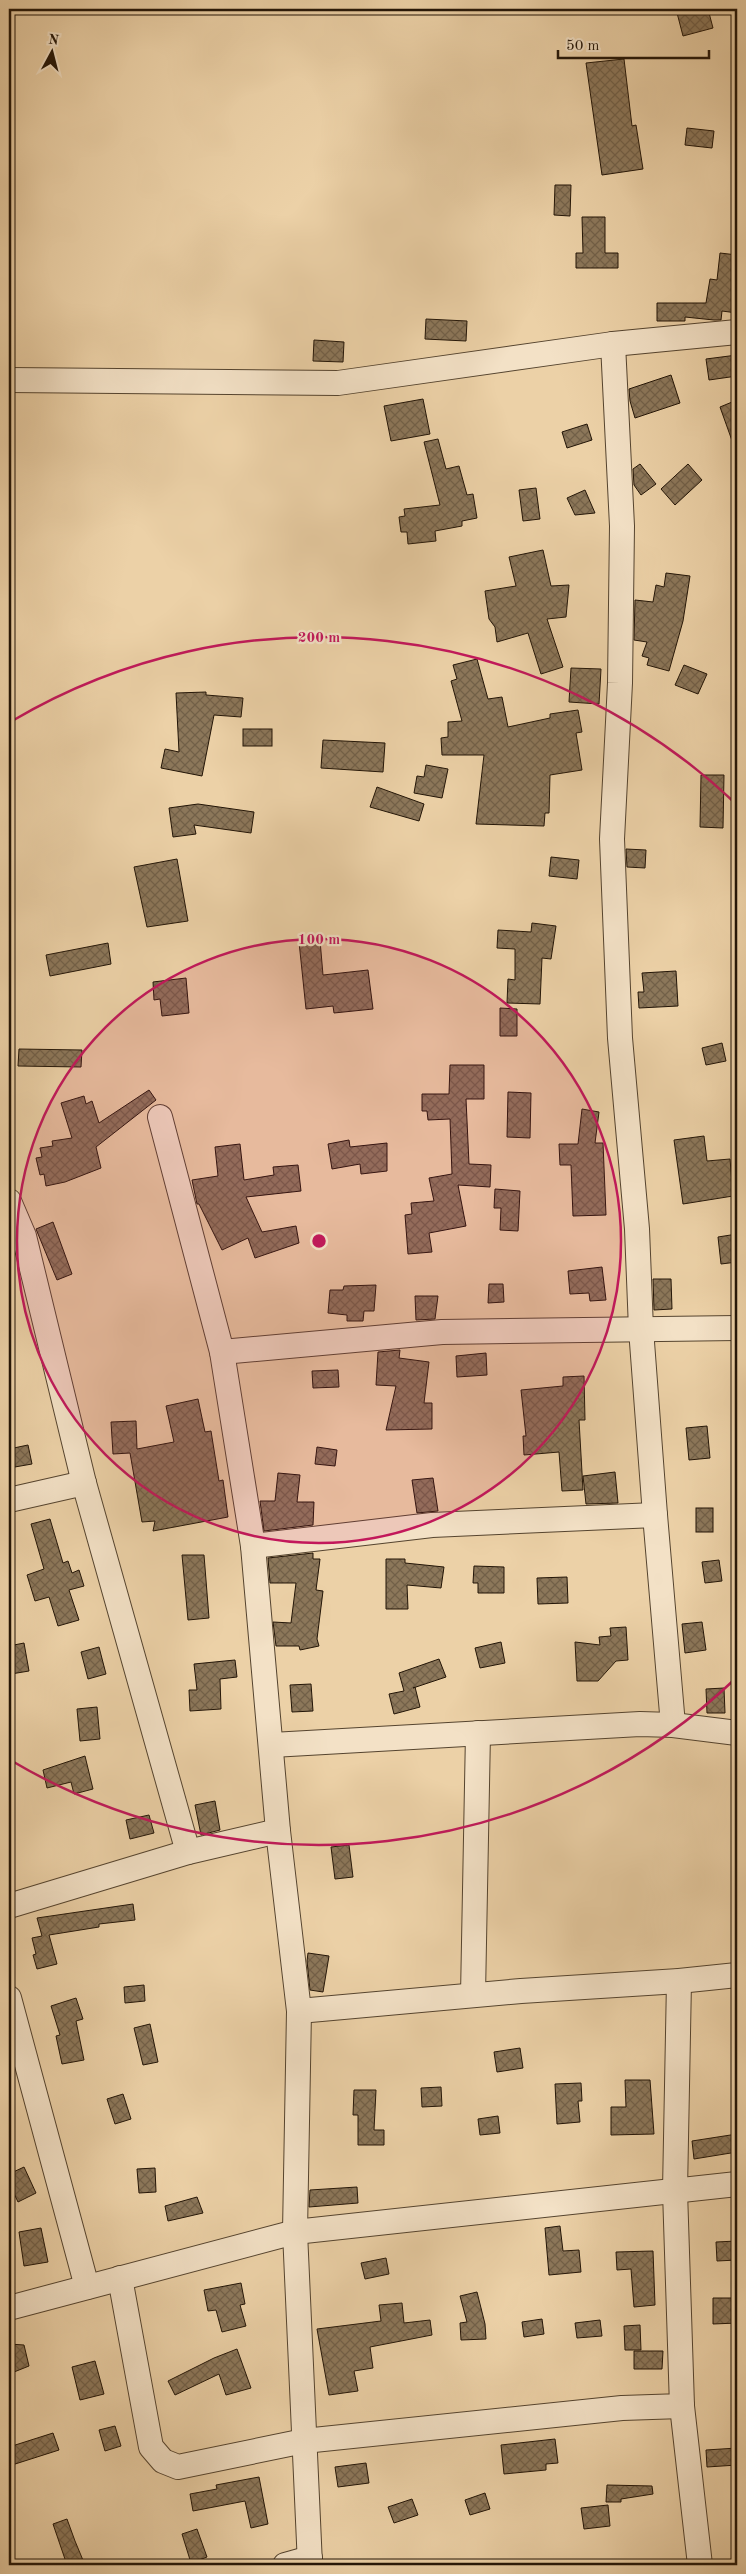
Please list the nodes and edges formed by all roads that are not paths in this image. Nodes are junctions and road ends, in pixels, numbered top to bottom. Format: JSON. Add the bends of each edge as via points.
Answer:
{"nodes":[{"id":1,"x":737,"y":332,"type":"edge"},
{"id":2,"x":613,"y":344,"type":"junction"},
{"id":3,"x":9,"y":380,"type":"edge"},
{"id":4,"x":160,"y":1117,"type":"dead end"},
{"id":5,"x":9,"y":1201,"type":"edge"},
{"id":6,"x":737,"y":1328,"type":"edge"},
{"id":7,"x":641,"y":1329,"type":"junction"},
{"id":8,"x":222,"y":1352,"type":"junction"},
{"id":9,"x":84,"y":1483,"type":"junction"},
{"id":10,"x":9,"y":1500,"type":"edge"},
{"id":11,"x":655,"y":1514,"type":"junction"},
{"id":12,"x":253,"y":1546,"type":"junction"},
{"id":13,"x":673,"y":1725,"type":"junction"},
{"id":14,"x":478,"y":1733,"type":"junction"},
{"id":15,"x":737,"y":1733,"type":"edge"},
{"id":16,"x":272,"y":1745,"type":"junction"},
{"id":17,"x":278,"y":1831,"type":"junction"},
{"id":18,"x":188,"y":1852,"type":"junction"},
{"id":19,"x":9,"y":1906,"type":"edge"},
{"id":20,"x":737,"y":1975,"type":"edge"},
{"id":21,"x":679,"y":1982,"type":"junction"},
{"id":22,"x":473,"y":1995,"type":"junction"},
{"id":23,"x":9,"y":1998,"type":"edge"},
{"id":24,"x":298,"y":2011,"type":"junction"},
{"id":25,"x":737,"y":2184,"type":"edge"},
{"id":26,"x":675,"y":2191,"type":"junction"},
{"id":27,"x":295,"y":2232,"type":"junction"},
{"id":28,"x":120,"y":2278,"type":"junction"},
{"id":29,"x":88,"y":2287,"type":"junction"},
{"id":30,"x":9,"y":2308,"type":"edge"},
{"id":31,"x":682,"y":2406,"type":"junction"},
{"id":32,"x":304,"y":2441,"type":"junction"},
{"id":33,"x":310,"y":2562,"type":"edge"},
{"id":34,"x":285,"y":2565,"type":"edge"},
{"id":35,"x":700,"y":2565,"type":"edge"}],
"edges":[{"from":1,"to":2,"type":"street"},
{"from":2,"to":3,"type":"street","via":[[338,383]]},
{"from":2,"to":7,"type":"street","via":[[622,526],[620,683],[612,839],[620,1038],[637,1229]]},
{"from":4,"to":8,"type":"street"},
{"from":5,"to":9,"type":"street","via":[[24,1236]]},
{"from":6,"to":7,"type":"street"},
{"from":7,"to":8,"type":"street","via":[[442,1332]]},
{"from":7,"to":11,"type":"street"},
{"from":8,"to":12,"type":"street"},
{"from":9,"to":10,"type":"street"},
{"from":9,"to":18,"type":"street"},
{"from":11,"to":12,"type":"street","via":[[432,1525]]},
{"from":11,"to":13,"type":"street"},
{"from":12,"to":16,"type":"street"},
{"from":13,"to":14,"type":"street"},
{"from":13,"to":15,"type":"street"},
{"from":14,"to":16,"type":"street"},
{"from":14,"to":22,"type":"street"},
{"from":16,"to":17,"type":"street"},
{"from":17,"to":18,"type":"street"},
{"from":17,"to":24,"type":"street"},
{"from":18,"to":19,"type":"street"},
{"from":20,"to":21,"type":"street"},
{"from":21,"to":22,"type":"street"},
{"from":21,"to":26,"type":"street"},
{"from":22,"to":24,"type":"street"},
{"from":23,"to":29,"type":"street"},
{"from":24,"to":27,"type":"street"},
{"from":25,"to":26,"type":"street"},
{"from":26,"to":27,"type":"street"},
{"from":26,"to":31,"type":"street"},
{"from":27,"to":28,"type":"street"},
{"from":27,"to":32,"type":"street"},
{"from":28,"to":29,"type":"street"},
{"from":28,"to":32,"type":"street","via":[[152,2447],[163,2461],[178,2467]]},
{"from":29,"to":30,"type":"street"},
{"from":31,"to":32,"type":"street","via":[[622,2408]]},
{"from":31,"to":35,"type":"street"},
{"from":32,"to":33,"type":"street"},
{"from":33,"to":34,"type":"street"}]}
